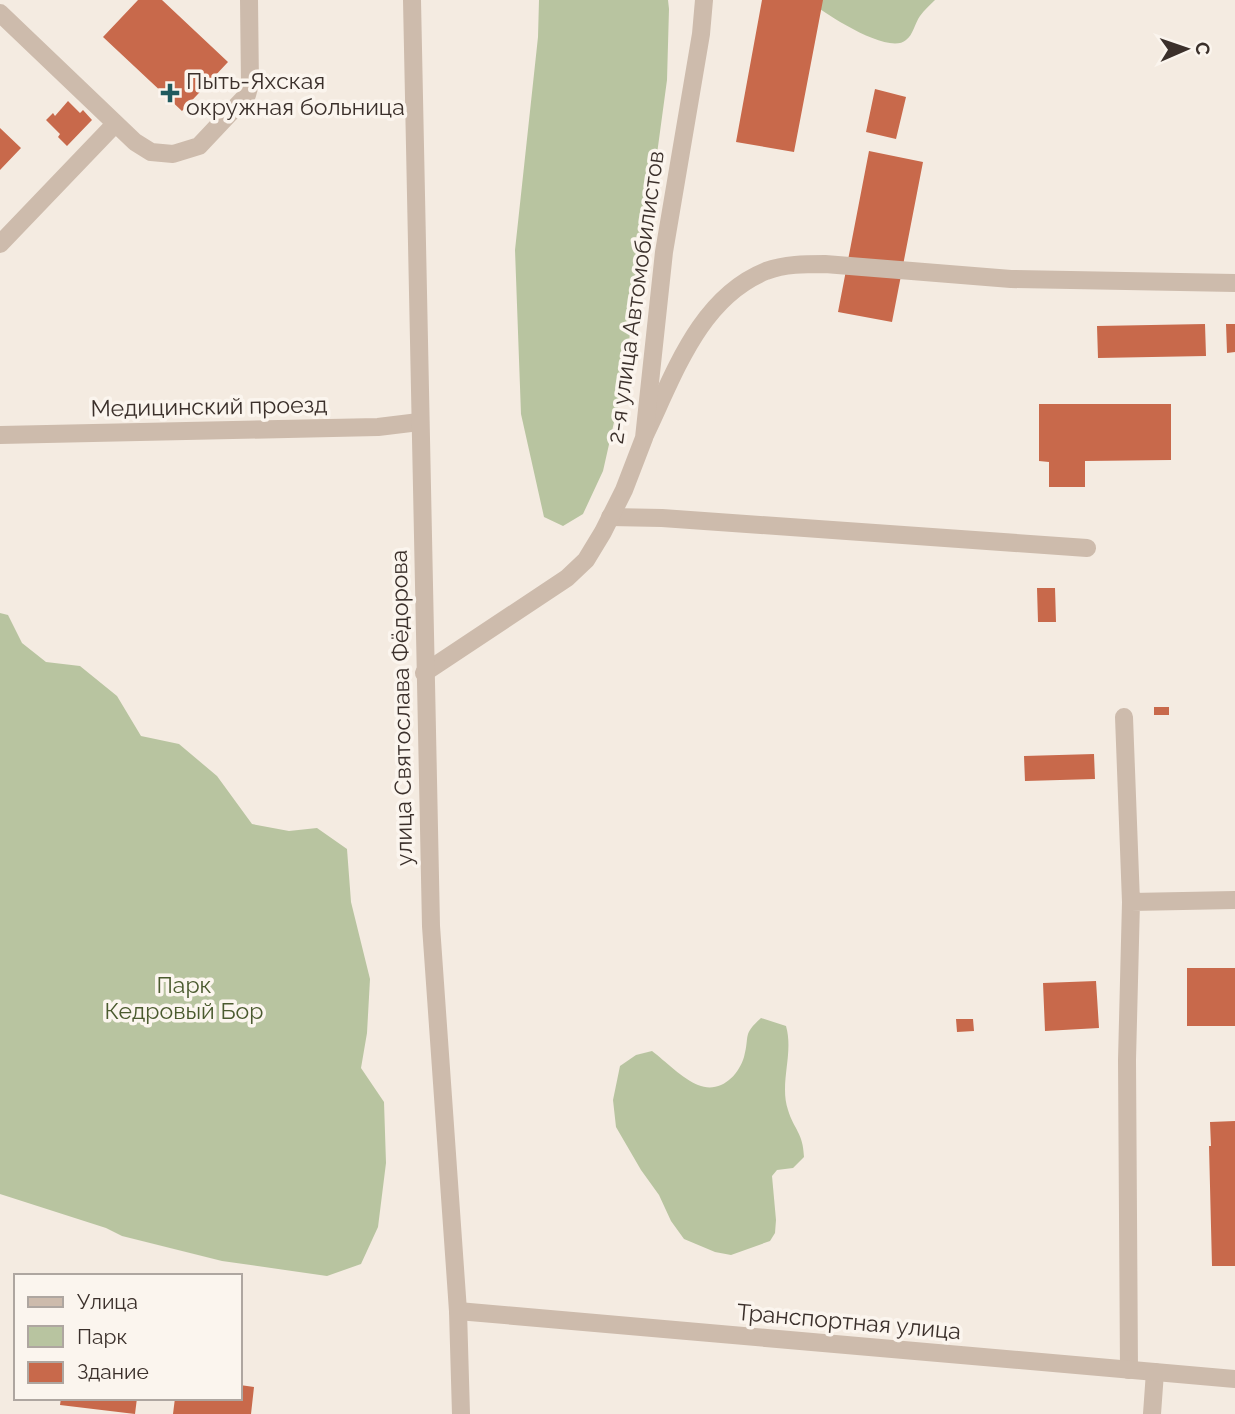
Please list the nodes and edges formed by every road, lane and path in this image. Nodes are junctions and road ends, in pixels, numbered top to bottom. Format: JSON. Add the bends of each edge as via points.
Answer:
{"nodes":[{"id":1,"x":249,"y":0,"type":"edge"},
{"id":2,"x":412,"y":0,"type":"edge"},
{"id":3,"x":704,"y":0,"type":"edge"},
{"id":4,"x":0,"y":13,"type":"edge"},
{"id":5,"x":115,"y":124,"type":"junction"},
{"id":6,"x":0,"y":244,"type":"edge"},
{"id":7,"x":1235,"y":283,"type":"edge"},
{"id":8,"x":419,"y":422,"type":"junction"},
{"id":9,"x":0,"y":435,"type":"edge"},
{"id":10,"x":644,"y":438,"type":"junction"},
{"id":11,"x":610,"y":517,"type":"junction"},
{"id":12,"x":1087,"y":548,"type":"dead end"},
{"id":13,"x":424,"y":673,"type":"junction"},
{"id":14,"x":1124,"y":717,"type":"dead end"},
{"id":15,"x":1235,"y":900,"type":"edge"},
{"id":16,"x":1131,"y":902,"type":"junction"},
{"id":17,"x":458,"y":1311,"type":"junction"},
{"id":18,"x":1129,"y":1370,"type":"junction"},
{"id":19,"x":1155,"y":1372,"type":"junction"},
{"id":20,"x":1235,"y":1379,"type":"edge"},
{"id":21,"x":461,"y":1414,"type":"edge"},
{"id":22,"x":1152,"y":1414,"type":"edge"}],
"edges":[{"from":1,"to":5,"type":"street","via":[[247,95],[199,146],[173,154],[151,152]]},
{"from":2,"to":8,"type":"street","name":"улица Святослава Фёдорова"},
{"from":3,"to":10,"type":"street","name":"2-я улица Автомобилистов","via":[[664,252]]},
{"from":4,"to":5,"type":"street"},
{"from":5,"to":6,"type":"street"},
{"from":7,"to":10,"type":"street","via":[[1011,279],[825,264],[768,270],[742,283],[695,334]]},
{"from":8,"to":9,"type":"street","name":"Медицинский проезд","via":[[378,427]]},
{"from":8,"to":13,"type":"street","name":"улица Святослава Фёдорова"},
{"from":10,"to":11,"type":"street","name":"2-я улица Автомобилистов"},
{"from":11,"to":12,"type":"street"},
{"from":11,"to":13,"type":"street","name":"2-я улица Автомобилистов","via":[[586,560],[567,578]]},
{"from":13,"to":17,"type":"street","name":"улица Святослава Фёдорова","via":[[431,926]]},
{"from":14,"to":16,"type":"street"},
{"from":15,"to":16,"type":"street"},
{"from":16,"to":18,"type":"street"},
{"from":17,"to":18,"type":"street","name":"Транспортная улица"},
{"from":17,"to":21,"type":"street","name":"улица Святослава Фёдорова"},
{"from":18,"to":19,"type":"street","name":"Транспортная улица"},
{"from":19,"to":20,"type":"street","name":"Транспортная улица"},
{"from":19,"to":22,"type":"street"}]}
